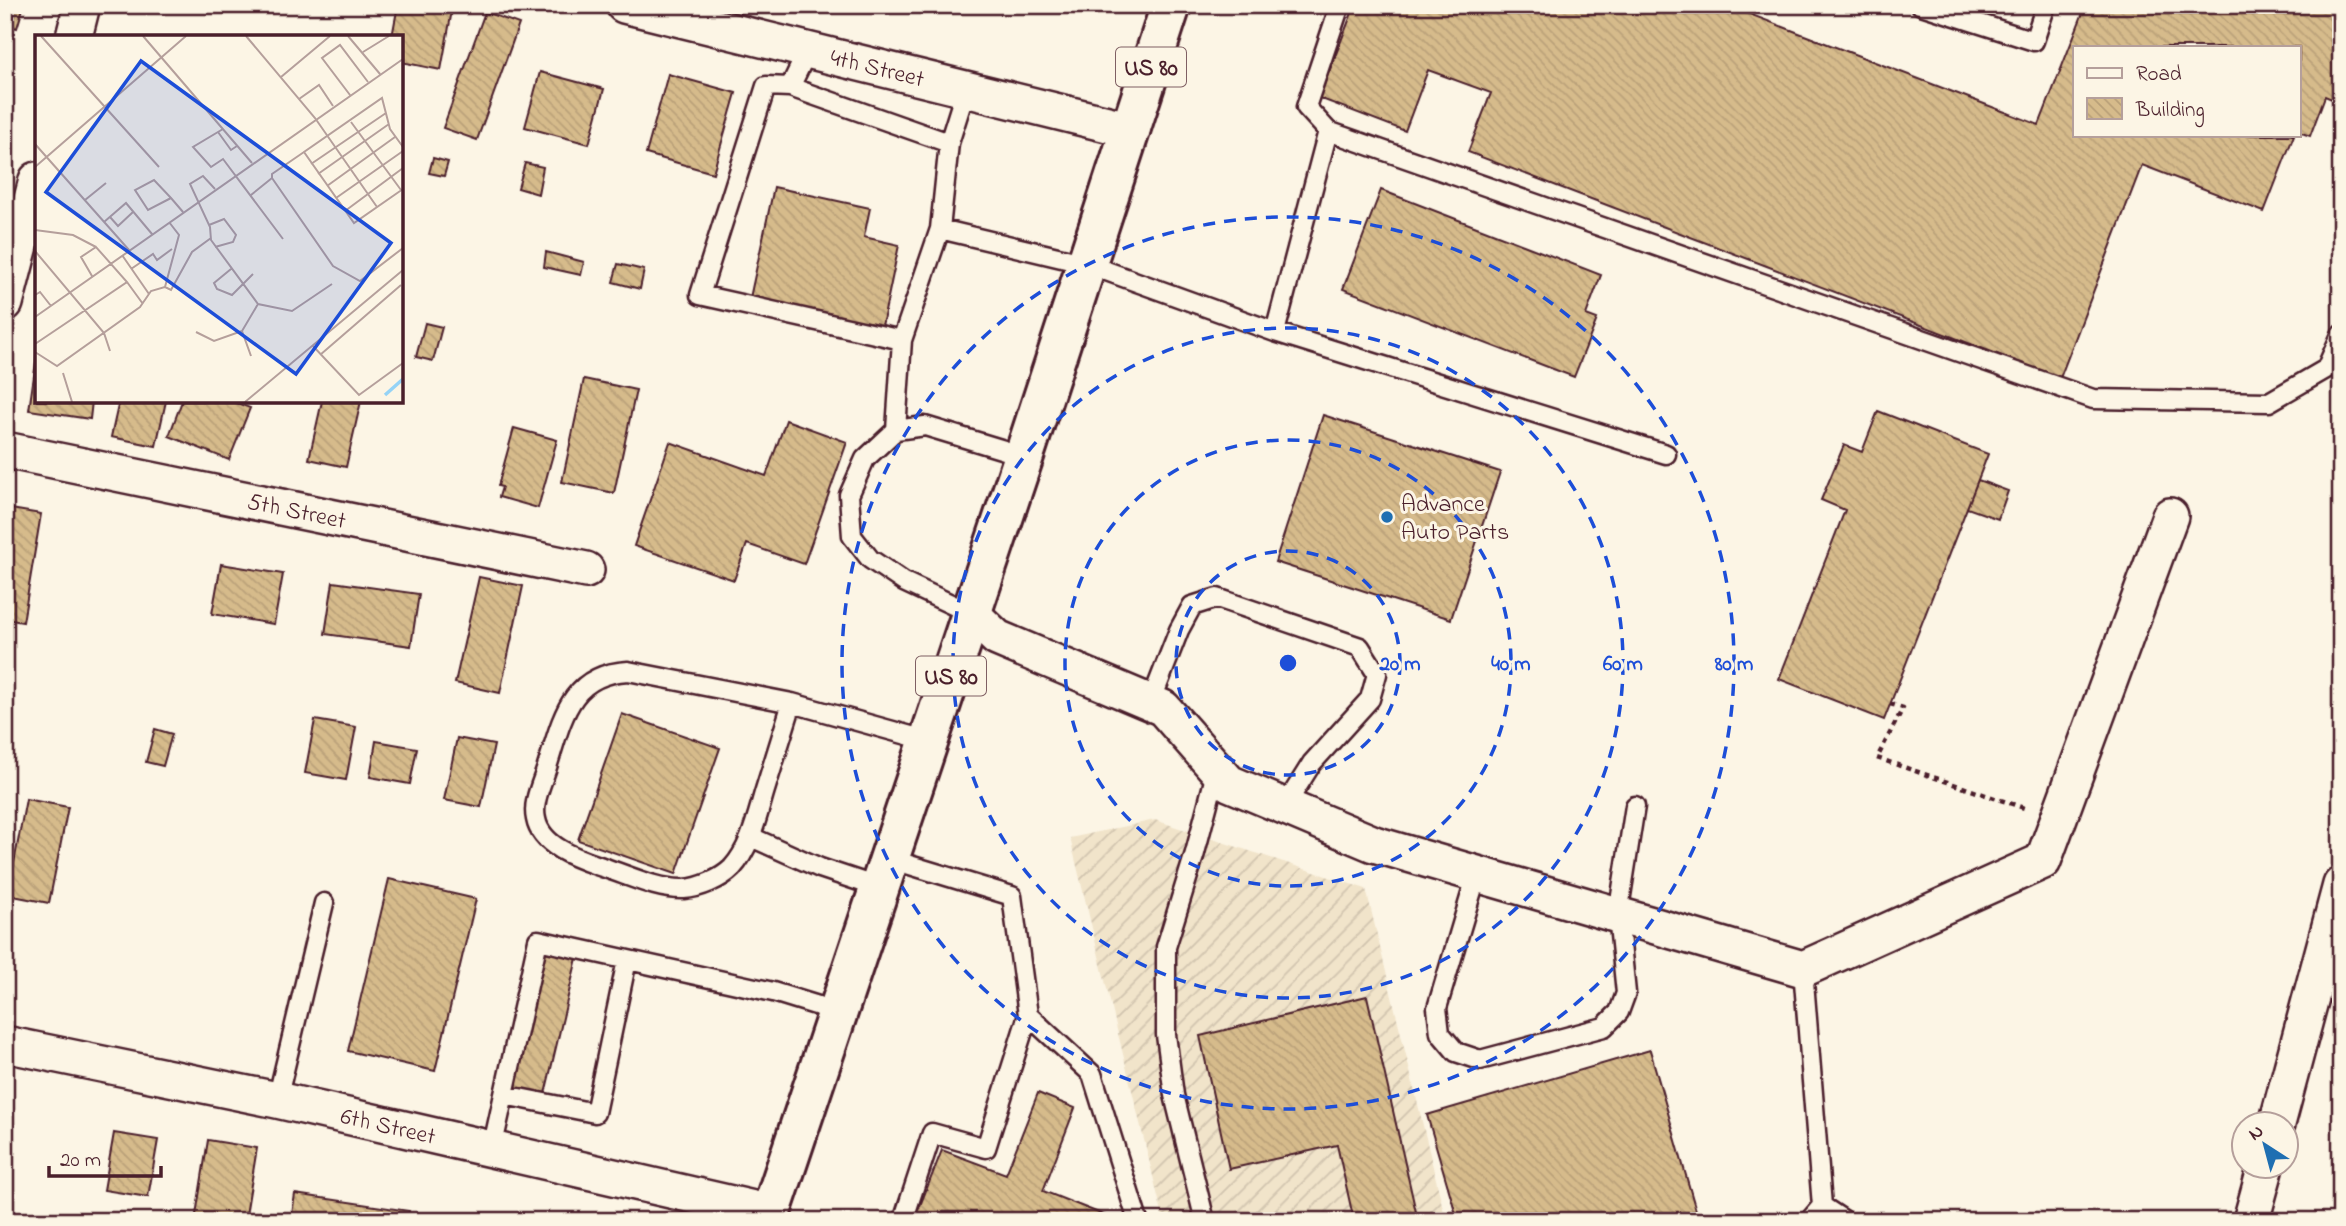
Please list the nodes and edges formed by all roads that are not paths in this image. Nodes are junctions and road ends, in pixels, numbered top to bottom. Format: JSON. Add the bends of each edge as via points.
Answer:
{"nodes":[{"id":1,"x":82,"y":5,"type":"edge"},
{"id":2,"x":624,"y":5,"type":"edge"},
{"id":3,"x":1171,"y":5,"type":"edge"},
{"id":4,"x":1340,"y":5,"type":"edge"},
{"id":5,"x":1921,"y":5,"type":"edge"},
{"id":6,"x":2046,"y":5,"type":"edge"},
{"id":7,"x":74,"y":35,"type":"edge"},
{"id":8,"x":808,"y":50,"type":"junction"},
{"id":9,"x":790,"y":87,"type":"junction"},
{"id":10,"x":966,"y":89,"type":"junction"},
{"id":11,"x":1132,"y":130,"type":"junction"},
{"id":12,"x":1328,"y":131,"type":"junction"},
{"id":13,"x":949,"y":143,"type":"junction"},
{"id":14,"x":35,"y":188,"type":"edge"},
{"id":15,"x":940,"y":229,"type":"junction"},
{"id":16,"x":1087,"y":264,"type":"junction"},
{"id":17,"x":5,"y":303,"type":"edge"},
{"id":18,"x":1275,"y":332,"type":"junction"},
{"id":19,"x":2341,"y":335,"type":"edge"},
{"id":20,"x":902,"y":340,"type":"junction"},
{"id":21,"x":896,"y":430,"type":"junction"},
{"id":22,"x":5,"y":450,"type":"edge"},
{"id":23,"x":1665,"y":454,"type":"dead end"},
{"id":24,"x":1024,"y":456,"type":"junction"},
{"id":25,"x":2170,"y":516,"type":"dead end"},
{"id":26,"x":586,"y":570,"type":"dead end"},
{"id":27,"x":972,"y":614,"type":"junction"},
{"id":28,"x":1151,"y":702,"type":"junction"},
{"id":29,"x":792,"y":703,"type":"junction"},
{"id":30,"x":929,"y":741,"type":"junction"},
{"id":31,"x":1217,"y":769,"type":"junction"},
{"id":32,"x":1285,"y":806,"type":"junction"},
{"id":33,"x":1635,"y":806,"type":"dead end"},
{"id":34,"x":751,"y":838,"type":"junction"},
{"id":35,"x":885,"y":873,"type":"junction"},
{"id":36,"x":1477,"y":874,"type":"junction"},
{"id":37,"x":2341,"y":885,"type":"edge"},
{"id":38,"x":324,"y":903,"type":"dead end"},
{"id":39,"x":1618,"y":915,"type":"junction"},
{"id":40,"x":628,"y":960,"type":"junction"},
{"id":41,"x":1803,"y":969,"type":"junction"},
{"id":42,"x":2328,"y":985,"type":"edge"},
{"id":43,"x":838,"y":1012,"type":"junction"},
{"id":44,"x":1028,"y":1015,"type":"junction"},
{"id":45,"x":5,"y":1044,"type":"edge"},
{"id":46,"x":504,"y":1095,"type":"junction"},
{"id":47,"x":277,"y":1100,"type":"junction"},
{"id":48,"x":2282,"y":1110,"type":"edge"},
{"id":49,"x":492,"y":1149,"type":"junction"},
{"id":50,"x":2262,"y":1180,"type":"edge"},
{"id":51,"x":1822,"y":1206,"type":"junction"},
{"id":52,"x":770,"y":1217,"type":"edge"},
{"id":53,"x":903,"y":1221,"type":"edge"},
{"id":54,"x":1138,"y":1221,"type":"edge"},
{"id":55,"x":1205,"y":1221,"type":"edge"},
{"id":56,"x":1809,"y":1221,"type":"edge"},
{"id":57,"x":1845,"y":1221,"type":"edge"},
{"id":58,"x":2251,"y":1221,"type":"edge"}],
"edges":[{"from":1,"to":7,"type":"street"},
{"from":2,"to":8,"type":"street","name":"4th Street"},
{"from":3,"to":11,"type":"main road","number":"US 80"},
{"from":4,"to":12,"type":"lane","via":[[1306,107]]},
{"from":5,"to":6,"type":"lane","via":[[2034,41]]},
{"from":8,"to":9,"type":"lane"},
{"from":8,"to":10,"type":"street","name":"4th Street"},
{"from":9,"to":13,"type":"lane"},
{"from":9,"to":20,"type":"lane","via":[[766,86],[700,295]]},
{"from":10,"to":11,"type":"street","name":"4th Street"},
{"from":10,"to":13,"type":"lane"},
{"from":11,"to":16,"type":"main road","number":"US 80"},
{"from":12,"to":18,"type":"lane"},
{"from":12,"to":19,"type":"lane","via":[[2093,399],[2269,402],[2326,369]]},
{"from":13,"to":15,"type":"lane"},
{"from":14,"to":17,"type":"street"},
{"from":15,"to":16,"type":"lane"},
{"from":15,"to":20,"type":"lane"},
{"from":16,"to":18,"type":"lane"},
{"from":16,"to":24,"type":"main road","number":"US 80"},
{"from":18,"to":23,"type":"lane"},
{"from":20,"to":21,"type":"lane"},
{"from":21,"to":24,"type":"lane","via":[[925,426]]},
{"from":21,"to":27,"type":"lane","via":[[865,459],[849,495],[852,536],[870,559],[904,582]]},
{"from":22,"to":26,"type":"street","name":"5th Street"},
{"from":24,"to":27,"type":"main road","number":"US 80"},
{"from":25,"to":41,"type":"street","via":[[2042,861]]},
{"from":27,"to":28,"type":"street","via":[[997,638]]},
{"from":27,"to":30,"type":"main road","number":"US 80"},
{"from":28,"to":31,"type":"street","via":[[1163,708]]},
{"from":28,"to":32,"type":"lane","via":[[1192,606],[1217,598],[1360,647],[1377,674],[1370,699],[1312,763]]},
{"from":29,"to":30,"type":"lane"},
{"from":29,"to":34,"type":"lane"},
{"from":29,"to":34,"type":"lane","via":[[628,671],[609,672],[583,687],[564,714],[536,800],[536,820],[560,850],[666,888],[686,889],[711,882],[732,868]]},
{"from":30,"to":35,"type":"main road","number":"US 80"},
{"from":31,"to":32,"type":"street","via":[[1228,783]]},
{"from":31,"to":55,"type":"lane","via":[[1166,947],[1166,1035],[1174,1095]]},
{"from":32,"to":36,"type":"street","via":[[1374,844]]},
{"from":33,"to":39,"type":"lane"},
{"from":34,"to":35,"type":"lane","via":[[820,868]]},
{"from":35,"to":43,"type":"main road","number":"US 80"},
{"from":35,"to":44,"type":"lane","via":[[1012,897]]},
{"from":36,"to":39,"type":"street"},
{"from":36,"to":39,"type":"lane","via":[[1437,1008],[1440,1033],[1456,1052],[1480,1060],[1605,1027],[1619,1012],[1626,993]]},
{"from":37,"to":42,"type":"street"},
{"from":38,"to":47,"type":"lane"},
{"from":39,"to":41,"type":"street"},
{"from":40,"to":43,"type":"lane","via":[[774,992]]},
{"from":40,"to":46,"type":"lane","via":[[595,1113]]},
{"from":40,"to":46,"type":"lane","via":[[538,940]]},
{"from":41,"to":51,"type":"lane"},
{"from":42,"to":48,"type":"street"},
{"from":43,"to":52,"type":"main road","number":"US 80"},
{"from":44,"to":53,"type":"lane","via":[[986,1148],[932,1133]]},
{"from":44,"to":54,"type":"lane","via":[[1092,1074]]},
{"from":45,"to":47,"type":"street","name":"6th Street"},
{"from":46,"to":49,"type":"lane"},
{"from":47,"to":49,"type":"street","name":"6th Street"},
{"from":49,"to":52,"type":"street","name":"6th Street"},
{"from":50,"to":58,"type":"street"},
{"from":51,"to":56,"type":"lane"},
{"from":51,"to":57,"type":"lane"}]}
